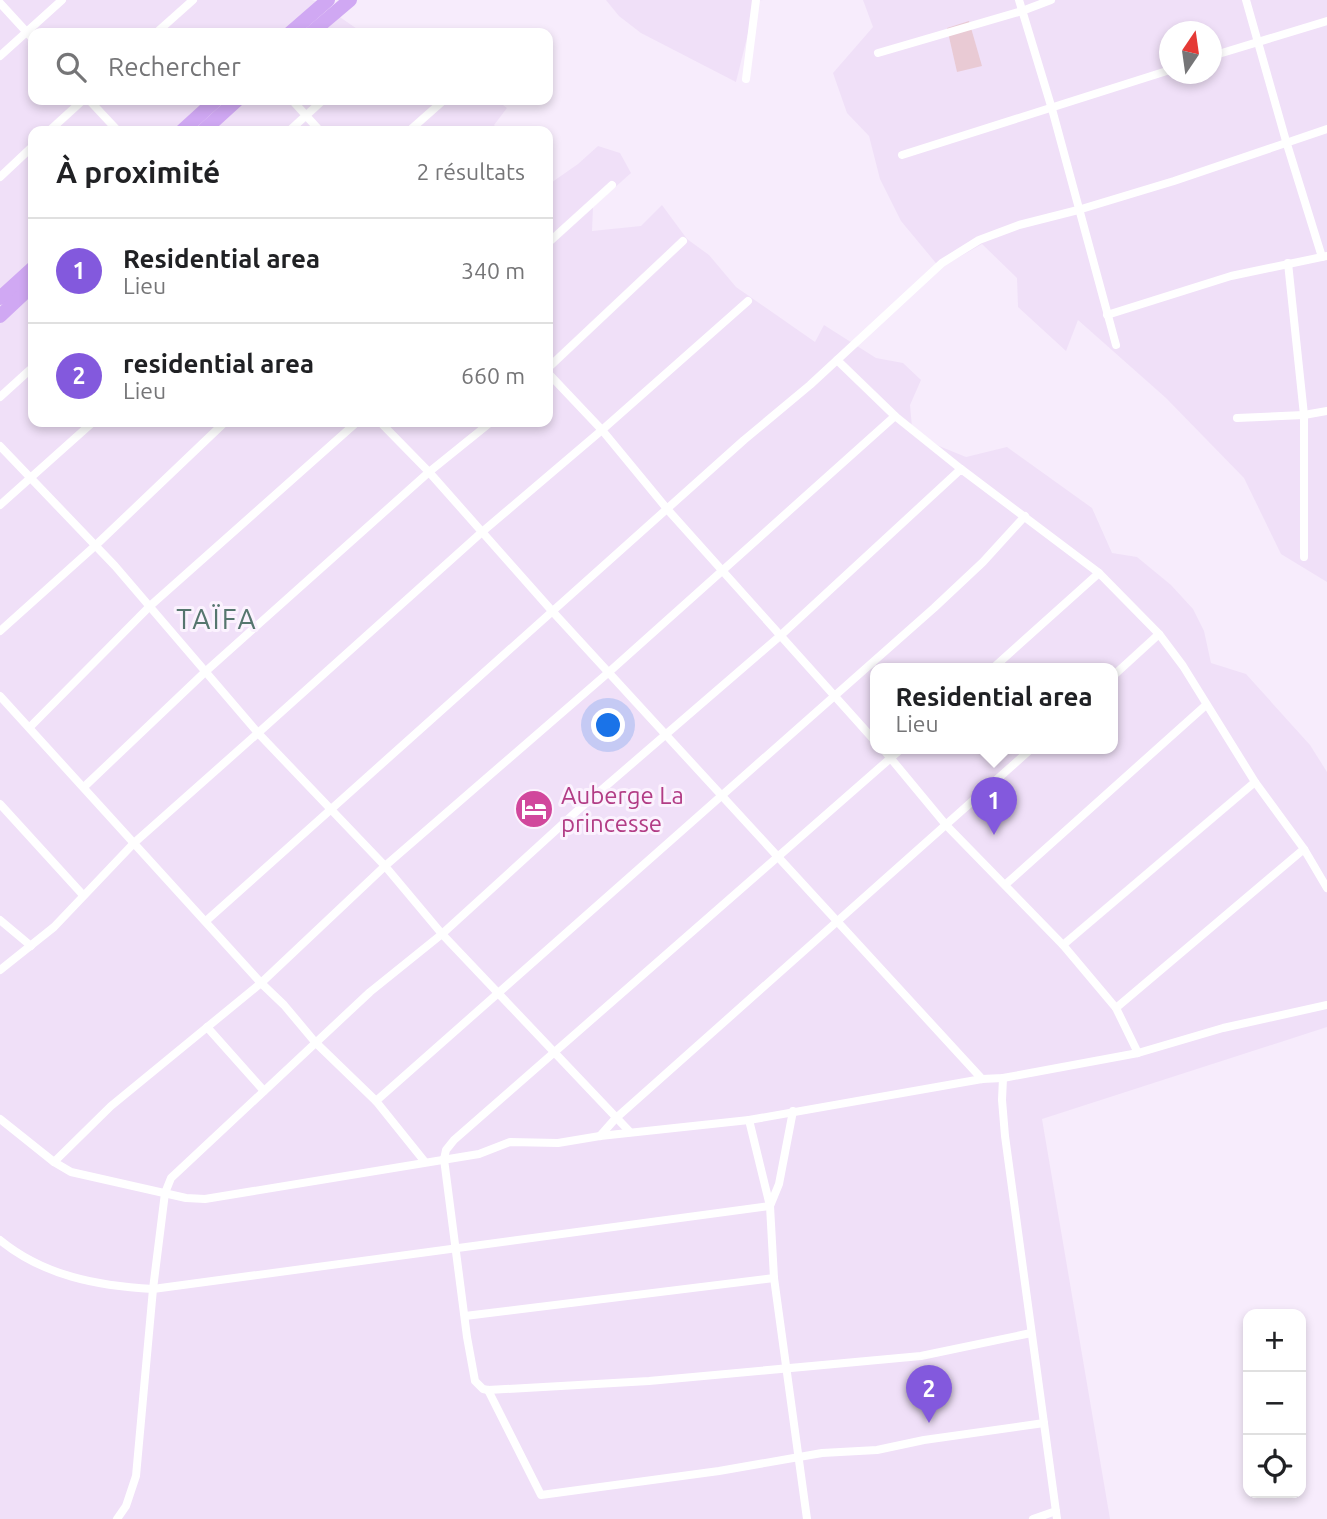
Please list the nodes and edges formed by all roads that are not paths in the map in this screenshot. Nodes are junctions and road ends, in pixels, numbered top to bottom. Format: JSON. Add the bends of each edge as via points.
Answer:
{"nodes":[{"id":1,"x":62,"y":0,"type":"edge"},
{"id":2,"x":192,"y":0,"type":"edge"},
{"id":3,"x":328,"y":0,"type":"edge"},
{"id":4,"x":350,"y":0,"type":"edge"},
{"id":5,"x":756,"y":0,"type":"edge"},
{"id":6,"x":1019,"y":0,"type":"edge"},
{"id":7,"x":1051,"y":0,"type":"edge"},
{"id":8,"x":1246,"y":0,"type":"edge"},
{"id":9,"x":0,"y":3,"type":"edge"},
{"id":10,"x":1022,"y":11,"type":"junction"},
{"id":11,"x":1327,"y":21,"type":"edge"},
{"id":12,"x":30,"y":28,"type":"edge"},
{"id":13,"x":161,"y":28,"type":"edge"},
{"id":14,"x":296,"y":28,"type":"edge"},
{"id":15,"x":318,"y":28,"type":"edge"},
{"id":16,"x":26,"y":32,"type":"joint"},
{"id":17,"x":1257,"y":40,"type":"junction"},
{"id":18,"x":1222,"y":52,"type":"edge"},
{"id":19,"x":878,"y":53,"type":"dead end"},
{"id":20,"x":0,"y":56,"type":"edge"},
{"id":21,"x":1159,"y":73,"type":"edge"},
{"id":22,"x":746,"y":79,"type":"dead end"},
{"id":23,"x":78,"y":105,"type":"edge"},
{"id":24,"x":94,"y":105,"type":"edge"},
{"id":25,"x":211,"y":105,"type":"edge"},
{"id":26,"x":232,"y":105,"type":"edge"},
{"id":27,"x":296,"y":105,"type":"edge"},
{"id":28,"x":318,"y":105,"type":"edge"},
{"id":29,"x":438,"y":105,"type":"edge"},
{"id":30,"x":1052,"y":109,"type":"junction"},
{"id":31,"x":306,"y":116,"type":"junction"},
{"id":32,"x":54,"y":126,"type":"edge"},
{"id":33,"x":113,"y":126,"type":"edge"},
{"id":34,"x":187,"y":126,"type":"edge"},
{"id":35,"x":208,"y":126,"type":"edge"},
{"id":36,"x":295,"y":126,"type":"edge"},
{"id":37,"x":315,"y":126,"type":"edge"},
{"id":38,"x":415,"y":126,"type":"edge"},
{"id":39,"x":1327,"y":129,"type":"edge"},
{"id":40,"x":1286,"y":141,"type":"junction"},
{"id":41,"x":28,"y":151,"type":"edge"},
{"id":42,"x":902,"y":155,"type":"dead end"},
{"id":43,"x":0,"y":177,"type":"edge"},
{"id":44,"x":612,"y":185,"type":"dead end"},
{"id":45,"x":1078,"y":210,"type":"junction"},
{"id":46,"x":553,"y":238,"type":"edge"},
{"id":47,"x":684,"y":241,"type":"dead end"},
{"id":48,"x":1325,"y":256,"type":"edge"},
{"id":49,"x":1288,"y":263,"type":"junction"},
{"id":50,"x":28,"y":273,"type":"edge"},
{"id":51,"x":28,"y":290,"type":"edge"},
{"id":52,"x":0,"y":298,"type":"edge"},
{"id":53,"x":748,"y":301,"type":"dead end"},
{"id":54,"x":1107,"y":315,"type":"junction"},
{"id":55,"x":0,"y":316,"type":"edge"},
{"id":56,"x":1116,"y":345,"type":"dead end"},
{"id":57,"x":836,"y":360,"type":"junction"},
{"id":58,"x":553,"y":366,"type":"edge"},
{"id":59,"x":28,"y":372,"type":"edge"},
{"id":60,"x":553,"y":376,"type":"edge"},
{"id":61,"x":0,"y":397,"type":"edge"},
{"id":62,"x":1327,"y":411,"type":"edge"},
{"id":63,"x":1304,"y":415,"type":"junction"},
{"id":64,"x":895,"y":416,"type":"junction"},
{"id":65,"x":1237,"y":418,"type":"dead end"},
{"id":66,"x":87,"y":427,"type":"edge"},
{"id":67,"x":220,"y":427,"type":"edge"},
{"id":68,"x":351,"y":427,"type":"edge"},
{"id":69,"x":385,"y":427,"type":"edge"},
{"id":70,"x":485,"y":427,"type":"edge"},
{"id":71,"x":602,"y":430,"type":"junction"},
{"id":72,"x":0,"y":446,"type":"edge"},
{"id":73,"x":961,"y":470,"type":"junction"},
{"id":74,"x":429,"y":472,"type":"junction"},
{"id":75,"x":31,"y":478,"type":"junction"},
{"id":76,"x":0,"y":505,"type":"edge"},
{"id":77,"x":668,"y":510,"type":"junction"},
{"id":78,"x":1025,"y":516,"type":"junction"},
{"id":79,"x":482,"y":532,"type":"junction"},
{"id":80,"x":96,"y":545,"type":"junction"},
{"id":81,"x":1304,"y":558,"type":"dead end"},
{"id":82,"x":722,"y":570,"type":"junction"},
{"id":83,"x":1100,"y":573,"type":"junction"},
{"id":84,"x":150,"y":606,"type":"junction"},
{"id":85,"x":553,"y":612,"type":"junction"},
{"id":86,"x":0,"y":631,"type":"edge"},
{"id":87,"x":1159,"y":635,"type":"junction"},
{"id":88,"x":780,"y":636,"type":"junction"},
{"id":89,"x":871,"y":663,"type":"edge"},
{"id":90,"x":999,"y":663,"type":"edge"},
{"id":91,"x":870,"y":664,"type":"edge"},
{"id":92,"x":609,"y":672,"type":"junction"},
{"id":93,"x":1118,"y":672,"type":"edge"},
{"id":94,"x":205,"y":673,"type":"junction"},
{"id":95,"x":0,"y":696,"type":"edge"},
{"id":96,"x":835,"y":696,"type":"junction"},
{"id":97,"x":1206,"y":705,"type":"junction"},
{"id":98,"x":30,"y":727,"type":"junction"},
{"id":99,"x":258,"y":733,"type":"junction"},
{"id":100,"x":665,"y":734,"type":"junction"},
{"id":101,"x":870,"y":735,"type":"edge"},
{"id":102,"x":887,"y":754,"type":"edge"},
{"id":103,"x":895,"y":754,"type":"edge"},
{"id":104,"x":1025,"y":754,"type":"edge"},
{"id":105,"x":891,"y":758,"type":"junction"},
{"id":106,"x":1255,"y":782,"type":"junction"},
{"id":107,"x":83,"y":787,"type":"junction"},
{"id":108,"x":723,"y":795,"type":"junction"},
{"id":109,"x":0,"y":804,"type":"edge"},
{"id":110,"x":331,"y":811,"type":"junction"},
{"id":111,"x":946,"y":825,"type":"junction"},
{"id":112,"x":134,"y":843,"type":"junction"},
{"id":113,"x":1304,"y":849,"type":"junction"},
{"id":114,"x":778,"y":856,"type":"junction"},
{"id":115,"x":385,"y":866,"type":"junction"},
{"id":116,"x":1006,"y":884,"type":"junction"},
{"id":117,"x":1327,"y":888,"type":"edge"},
{"id":118,"x":83,"y":895,"type":"junction"},
{"id":119,"x":0,"y":920,"type":"edge"},
{"id":120,"x":206,"y":920,"type":"junction"},
{"id":121,"x":837,"y":924,"type":"junction"},
{"id":122,"x":442,"y":934,"type":"junction"},
{"id":123,"x":1063,"y":945,"type":"junction"},
{"id":124,"x":31,"y":946,"type":"junction"},
{"id":125,"x":0,"y":970,"type":"edge"},
{"id":126,"x":261,"y":982,"type":"junction"},
{"id":127,"x":498,"y":993,"type":"junction"},
{"id":128,"x":1327,"y":1004,"type":"edge"},
{"id":129,"x":1116,"y":1008,"type":"junction"},
{"id":130,"x":207,"y":1027,"type":"junction"},
{"id":131,"x":316,"y":1042,"type":"junction"},
{"id":132,"x":554,"y":1053,"type":"junction"},
{"id":133,"x":1138,"y":1053,"type":"junction"},
{"id":134,"x":982,"y":1079,"type":"junction"},
{"id":135,"x":1003,"y":1079,"type":"junction"},
{"id":136,"x":264,"y":1091,"type":"junction"},
{"id":137,"x":376,"y":1101,"type":"junction"},
{"id":138,"x":793,"y":1111,"type":"junction"},
{"id":139,"x":0,"y":1119,"type":"edge"},
{"id":140,"x":615,"y":1119,"type":"junction"},
{"id":141,"x":749,"y":1120,"type":"junction"},
{"id":142,"x":630,"y":1132,"type":"junction"},
{"id":143,"x":600,"y":1136,"type":"junction"},
{"id":144,"x":444,"y":1159,"type":"junction"},
{"id":145,"x":54,"y":1162,"type":"junction"},
{"id":146,"x":425,"y":1162,"type":"junction"},
{"id":147,"x":165,"y":1193,"type":"junction"},
{"id":148,"x":770,"y":1206,"type":"junction"},
{"id":149,"x":0,"y":1240,"type":"edge"},
{"id":150,"x":457,"y":1248,"type":"junction"},
{"id":151,"x":774,"y":1278,"type":"junction"},
{"id":152,"x":153,"y":1289,"type":"junction"},
{"id":153,"x":466,"y":1316,"type":"junction"},
{"id":154,"x":1031,"y":1334,"type":"junction"},
{"id":155,"x":787,"y":1367,"type":"junction"},
{"id":156,"x":488,"y":1390,"type":"junction"},
{"id":157,"x":1045,"y":1423,"type":"junction"},
{"id":158,"x":800,"y":1458,"type":"junction"},
{"id":159,"x":1057,"y":1515,"type":"edge"},
{"id":160,"x":117,"y":1519,"type":"edge"},
{"id":161,"x":807,"y":1519,"type":"edge"},
{"id":162,"x":1033,"y":1519,"type":"edge"}],
"edges":[{"from":1,"to":12,"type":"street"},
{"from":2,"to":13,"type":"street"},
{"from":3,"to":14,"type":"highway"},
{"from":4,"to":15,"type":"highway"},
{"from":5,"to":22,"type":"street"},
{"from":6,"to":10,"type":"street"},
{"from":7,"to":10,"type":"street"},
{"from":8,"to":17,"type":"street"},
{"from":9,"to":16,"type":"street"},
{"from":10,"to":19,"type":"street"},
{"from":10,"to":30,"type":"street"},
{"from":11,"to":17,"type":"street"},
{"from":16,"to":20,"type":"street"},
{"from":17,"to":18,"type":"street"},
{"from":17,"to":40,"type":"street"},
{"from":21,"to":30,"type":"street"},
{"from":23,"to":32,"type":"street"},
{"from":24,"to":33,"type":"street"},
{"from":25,"to":34,"type":"highway"},
{"from":26,"to":35,"type":"highway"},
{"from":27,"to":31,"type":"street"},
{"from":28,"to":31,"type":"street"},
{"from":29,"to":38,"type":"street"},
{"from":30,"to":42,"type":"street"},
{"from":30,"to":45,"type":"street"},
{"from":31,"to":36,"type":"street"},
{"from":31,"to":37,"type":"street"},
{"from":39,"to":40,"type":"street"},
{"from":40,"to":45,"type":"street"},
{"from":40,"to":48,"type":"street"},
{"from":41,"to":43,"type":"street"},
{"from":44,"to":46,"type":"street"},
{"from":45,"to":54,"type":"street"},
{"from":45,"to":57,"type":"street","via":[[979,240],[942,263]]},
{"from":47,"to":58,"type":"street"},
{"from":48,"to":49,"type":"street"},
{"from":49,"to":54,"type":"street"},
{"from":49,"to":63,"type":"street"},
{"from":50,"to":52,"type":"highway"},
{"from":51,"to":55,"type":"highway"},
{"from":53,"to":71,"type":"street"},
{"from":54,"to":56,"type":"street"},
{"from":57,"to":64,"type":"street"},
{"from":57,"to":77,"type":"street"},
{"from":59,"to":61,"type":"street"},
{"from":60,"to":71,"type":"street"},
{"from":62,"to":63,"type":"street"},
{"from":63,"to":65,"type":"street"},
{"from":63,"to":81,"type":"street"},
{"from":64,"to":73,"type":"street"},
{"from":64,"to":82,"type":"street"},
{"from":66,"to":75,"type":"street"},
{"from":67,"to":80,"type":"street"},
{"from":68,"to":84,"type":"street"},
{"from":69,"to":74,"type":"street"},
{"from":70,"to":74,"type":"street"},
{"from":71,"to":77,"type":"street"},
{"from":71,"to":79,"type":"street"},
{"from":72,"to":75,"type":"street"},
{"from":73,"to":78,"type":"street"},
{"from":73,"to":88,"type":"street"},
{"from":74,"to":79,"type":"street"},
{"from":74,"to":94,"type":"street"},
{"from":75,"to":76,"type":"street"},
{"from":75,"to":80,"type":"street"},
{"from":77,"to":82,"type":"street"},
{"from":77,"to":85,"type":"street"},
{"from":78,"to":83,"type":"street"},
{"from":78,"to":89,"type":"street","via":[[983,562]]},
{"from":79,"to":85,"type":"street"},
{"from":79,"to":99,"type":"street"},
{"from":80,"to":84,"type":"street"},
{"from":80,"to":86,"type":"street"},
{"from":82,"to":88,"type":"street"},
{"from":82,"to":92,"type":"street"},
{"from":83,"to":87,"type":"street"},
{"from":83,"to":90,"type":"street"},
{"from":84,"to":94,"type":"street"},
{"from":84,"to":98,"type":"street"},
{"from":85,"to":92,"type":"street"},
{"from":85,"to":110,"type":"street"},
{"from":87,"to":93,"type":"street"},
{"from":87,"to":97,"type":"street"},
{"from":88,"to":96,"type":"street"},
{"from":88,"to":100,"type":"street"},
{"from":91,"to":96,"type":"street"},
{"from":92,"to":100,"type":"street"},
{"from":92,"to":115,"type":"street"},
{"from":94,"to":99,"type":"street"},
{"from":94,"to":107,"type":"street"},
{"from":95,"to":98,"type":"street"},
{"from":96,"to":101,"type":"street"},
{"from":96,"to":108,"type":"street"},
{"from":97,"to":106,"type":"street"},
{"from":97,"to":116,"type":"street"},
{"from":98,"to":107,"type":"street"},
{"from":99,"to":110,"type":"street"},
{"from":99,"to":112,"type":"street"},
{"from":100,"to":108,"type":"street"},
{"from":100,"to":122,"type":"street"},
{"from":102,"to":105,"type":"street"},
{"from":103,"to":105,"type":"street"},
{"from":104,"to":111,"type":"street"},
{"from":105,"to":111,"type":"street"},
{"from":105,"to":114,"type":"street"},
{"from":106,"to":113,"type":"street"},
{"from":106,"to":123,"type":"street"},
{"from":107,"to":112,"type":"street"},
{"from":108,"to":114,"type":"street"},
{"from":108,"to":127,"type":"street"},
{"from":109,"to":118,"type":"street"},
{"from":110,"to":115,"type":"street"},
{"from":110,"to":120,"type":"street"},
{"from":111,"to":116,"type":"street"},
{"from":111,"to":121,"type":"street"},
{"from":112,"to":118,"type":"street"},
{"from":112,"to":120,"type":"street"},
{"from":113,"to":117,"type":"street"},
{"from":113,"to":129,"type":"street"},
{"from":114,"to":121,"type":"street"},
{"from":114,"to":132,"type":"street"},
{"from":115,"to":122,"type":"street"},
{"from":115,"to":126,"type":"street"},
{"from":116,"to":123,"type":"street"},
{"from":118,"to":124,"type":"street"},
{"from":119,"to":124,"type":"street"},
{"from":120,"to":126,"type":"street"},
{"from":121,"to":134,"type":"street"},
{"from":121,"to":140,"type":"street"},
{"from":122,"to":127,"type":"street"},
{"from":122,"to":131,"type":"street"},
{"from":123,"to":129,"type":"street"},
{"from":124,"to":125,"type":"street"},
{"from":126,"to":130,"type":"street"},
{"from":126,"to":131,"type":"street"},
{"from":127,"to":132,"type":"street"},
{"from":127,"to":137,"type":"street"},
{"from":128,"to":133,"type":"street"},
{"from":129,"to":133,"type":"street"},
{"from":130,"to":136,"type":"street"},
{"from":130,"to":145,"type":"street","via":[[111,1106]]},
{"from":131,"to":136,"type":"street"},
{"from":131,"to":137,"type":"street"},
{"from":132,"to":140,"type":"street"},
{"from":132,"to":144,"type":"street","via":[[454,1140]]},
{"from":133,"to":135,"type":"street"},
{"from":134,"to":135,"type":"street"},
{"from":134,"to":138,"type":"street"},
{"from":135,"to":154,"type":"street","via":[[1005,1136]]},
{"from":136,"to":147,"type":"street","via":[[171,1178]]},
{"from":137,"to":146,"type":"street"},
{"from":138,"to":141,"type":"street"},
{"from":138,"to":148,"type":"street","via":[[779,1184]]},
{"from":139,"to":145,"type":"street"},
{"from":140,"to":142,"type":"street"},
{"from":140,"to":143,"type":"street"},
{"from":141,"to":142,"type":"street"},
{"from":141,"to":148,"type":"street"},
{"from":142,"to":143,"type":"street"},
{"from":143,"to":144,"type":"street","via":[[558,1143],[510,1142],[479,1154]]},
{"from":144,"to":146,"type":"street"},
{"from":144,"to":150,"type":"street"},
{"from":145,"to":147,"type":"street","via":[[71,1172]]},
{"from":146,"to":147,"type":"street","via":[[205,1199]]},
{"from":147,"to":152,"type":"street"},
{"from":148,"to":150,"type":"street"},
{"from":148,"to":151,"type":"street"},
{"from":149,"to":152,"type":"street","via":[[30,1261],[80,1280]]},
{"from":150,"to":152,"type":"street"},
{"from":150,"to":153,"type":"street"},
{"from":151,"to":153,"type":"street"},
{"from":151,"to":155,"type":"street"},
{"from":152,"to":160,"type":"street","via":[[136,1476]]},
{"from":153,"to":156,"type":"street","via":[[475,1381]]},
{"from":154,"to":155,"type":"street","via":[[921,1356]]},
{"from":154,"to":157,"type":"street"},
{"from":155,"to":156,"type":"street"},
{"from":155,"to":158,"type":"street"},
{"from":156,"to":158,"type":"street","via":[[541,1495]]},
{"from":157,"to":158,"type":"street"},
{"from":157,"to":159,"type":"street"},
{"from":158,"to":161,"type":"street"},
{"from":159,"to":162,"type":"street"}]}
